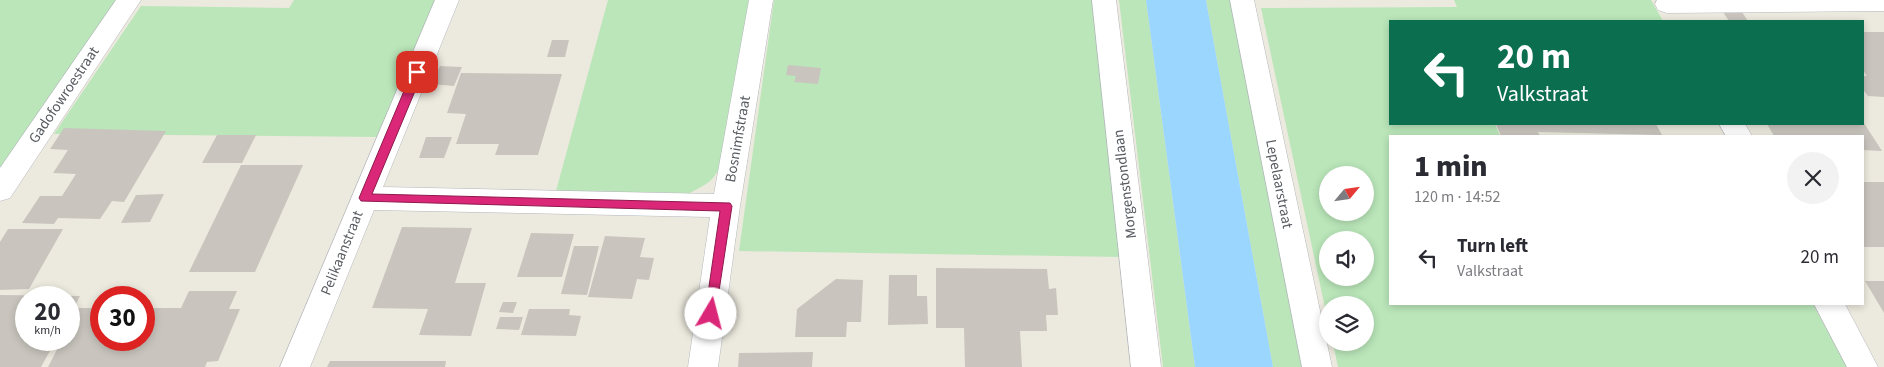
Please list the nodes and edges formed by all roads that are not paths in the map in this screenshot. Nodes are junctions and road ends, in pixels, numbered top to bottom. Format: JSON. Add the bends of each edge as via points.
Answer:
{"nodes":[{"id":1,"x":129,"y":0,"type":"edge"},
{"id":2,"x":447,"y":0,"type":"edge"},
{"id":3,"x":761,"y":0,"type":"edge"},
{"id":4,"x":1104,"y":0,"type":"edge"},
{"id":5,"x":1242,"y":0,"type":"edge"},
{"id":6,"x":1884,"y":2,"type":"edge"},
{"id":7,"x":1670,"y":8,"type":"edge"},
{"id":8,"x":0,"y":190,"type":"edge"},
{"id":9,"x":365,"y":198,"type":"junction"},
{"id":10,"x":726,"y":206,"type":"junction"},
{"id":11,"x":1830,"y":305,"type":"edge"},
{"id":12,"x":295,"y":367,"type":"edge"},
{"id":13,"x":703,"y":367,"type":"edge"},
{"id":14,"x":1146,"y":367,"type":"edge"},
{"id":15,"x":1316,"y":367,"type":"edge"},
{"id":16,"x":1863,"y":367,"type":"edge"}],
"edges":[{"from":1,"to":8,"type":"street","name":"Gadofowroestraat"},
{"from":2,"to":9,"type":"street","name":"Pelikaanstraat"},
{"from":3,"to":10,"type":"street","name":"Bosnimfstraat"},
{"from":4,"to":14,"type":"street","name":"Morgenstondlaan"},
{"from":5,"to":15,"type":"street","name":"Lepelaarstraat"},
{"from":6,"to":7,"type":"street"},
{"from":9,"to":10,"type":"street"},
{"from":9,"to":12,"type":"street","name":"Pelikaanstraat"},
{"from":10,"to":13,"type":"street","name":"Bosnimfstraat"},
{"from":11,"to":16,"type":"street"}]}
